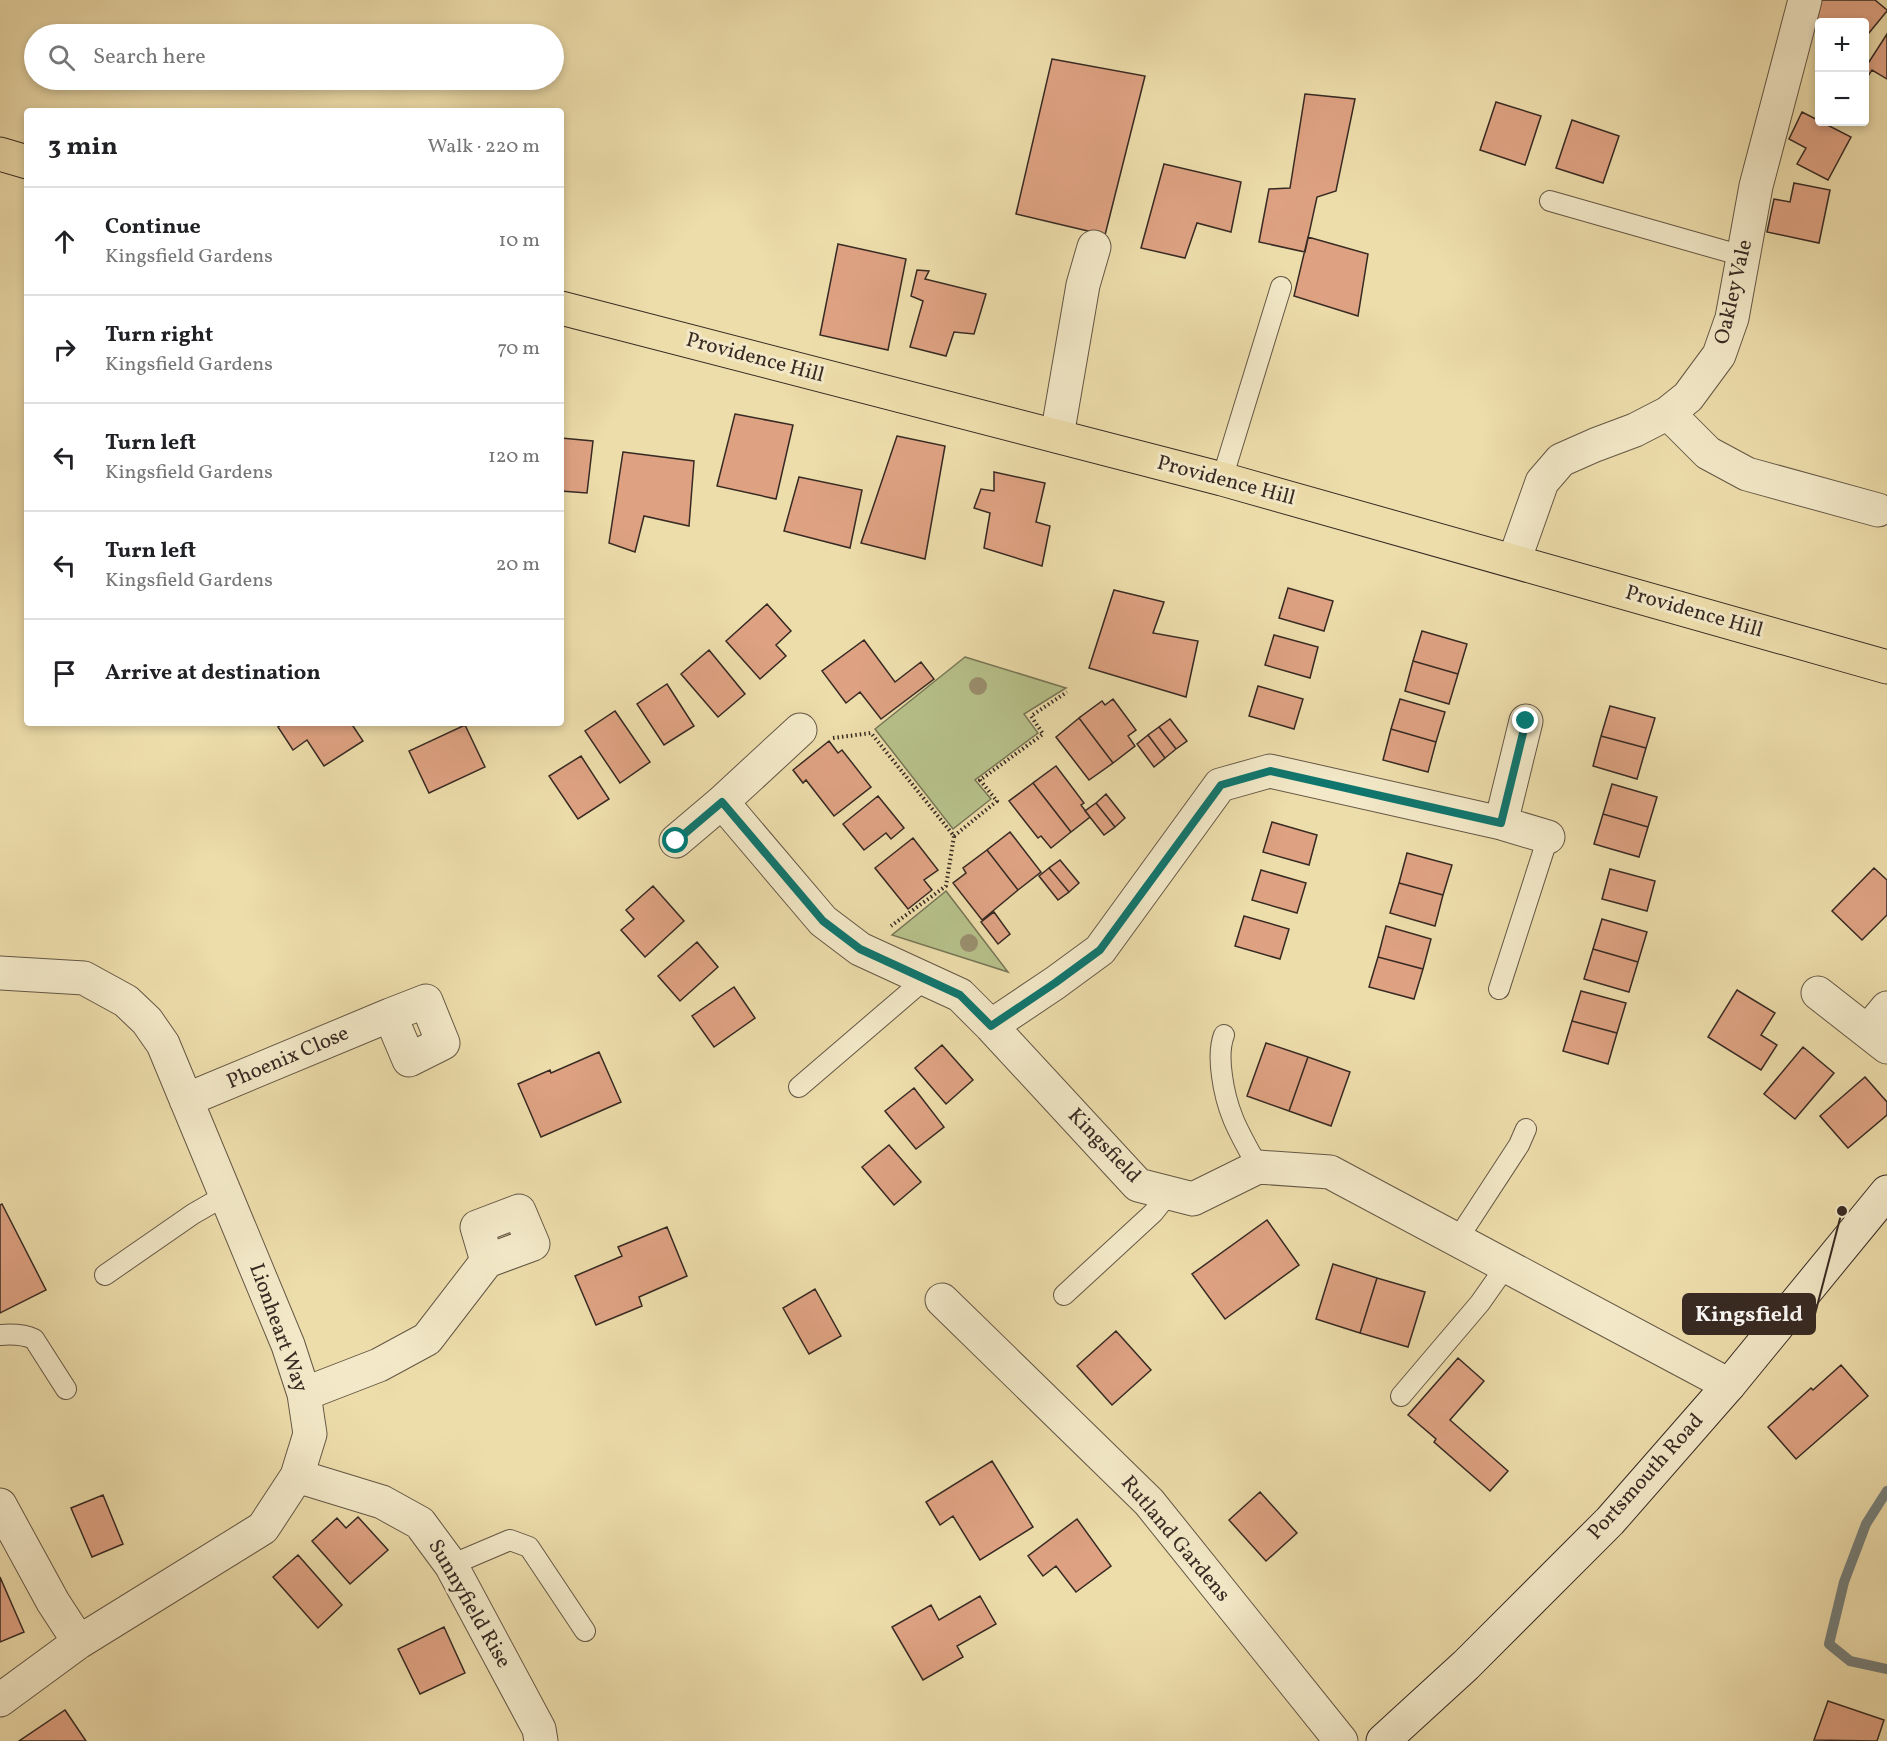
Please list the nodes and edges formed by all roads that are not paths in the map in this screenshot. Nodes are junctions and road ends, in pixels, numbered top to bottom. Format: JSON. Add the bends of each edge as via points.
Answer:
{"nodes":[{"id":1,"x":1805,"y":0,"type":"edge"},
{"id":2,"x":0,"y":154,"type":"edge"},
{"id":3,"x":24,"y":161,"type":"edge"},
{"id":4,"x":1550,"y":201,"type":"dead end"},
{"id":5,"x":1094,"y":247,"type":"dead end"},
{"id":6,"x":1743,"y":256,"type":"junction"},
{"id":7,"x":1281,"y":287,"type":"dead end"},
{"id":8,"x":564,"y":309,"type":"edge"},
{"id":9,"x":1668,"y":413,"type":"junction"},
{"id":10,"x":1057,"y":436,"type":"junction"},
{"id":11,"x":1222,"y":479,"type":"junction"},
{"id":12,"x":1878,"y":510,"type":"dead end"},
{"id":13,"x":1514,"y":561,"type":"junction"},
{"id":14,"x":1887,"y":667,"type":"edge"},
{"id":15,"x":1526,"y":721,"type":"dead end"},
{"id":16,"x":800,"y":730,"type":"road end"},
{"id":17,"x":722,"y":802,"type":"junction"},
{"id":18,"x":1501,"y":823,"type":"junction"},
{"id":19,"x":1548,"y":837,"type":"joint"},
{"id":20,"x":676,"y":841,"type":"dead end"},
{"id":21,"x":0,"y":973,"type":"edge"},
{"id":22,"x":926,"y":979,"type":"junction"},
{"id":23,"x":1499,"y":990,"type":"dead end"},
{"id":24,"x":1818,"y":993,"type":"dead end"},
{"id":25,"x":390,"y":1016,"type":"dead end"},
{"id":26,"x":991,"y":1026,"type":"junction"},
{"id":27,"x":1881,"y":1029,"type":"edge"},
{"id":28,"x":1224,"y":1035,"type":"dead end"},
{"id":29,"x":799,"y":1087,"type":"dead end"},
{"id":30,"x":186,"y":1100,"type":"junction"},
{"id":31,"x":1526,"y":1129,"type":"dead end"},
{"id":32,"x":1258,"y":1167,"type":"junction"},
{"id":33,"x":1887,"y":1192,"type":"edge"},
{"id":34,"x":1169,"y":1193,"type":"junction"},
{"id":35,"x":226,"y":1195,"type":"junction"},
{"id":36,"x":1457,"y":1240,"type":"junction"},
{"id":37,"x":487,"y":1261,"type":"dead end"},
{"id":38,"x":1506,"y":1266,"type":"junction"},
{"id":39,"x":105,"y":1275,"type":"dead end"},
{"id":40,"x":1064,"y":1295,"type":"dead end"},
{"id":41,"x":942,"y":1300,"type":"dead end"},
{"id":42,"x":0,"y":1335,"type":"edge"},
{"id":43,"x":1729,"y":1385,"type":"junction"},
{"id":44,"x":66,"y":1389,"type":"dead end"},
{"id":45,"x":304,"y":1394,"type":"junction"},
{"id":46,"x":1401,"y":1396,"type":"dead end"},
{"id":47,"x":297,"y":1476,"type":"junction"},
{"id":48,"x":0,"y":1505,"type":"edge"},
{"id":49,"x":451,"y":1565,"type":"junction"},
{"id":50,"x":585,"y":1632,"type":"dead end"},
{"id":51,"x":78,"y":1642,"type":"junction"},
{"id":52,"x":0,"y":1700,"type":"edge"},
{"id":53,"x":541,"y":1741,"type":"edge"},
{"id":54,"x":1341,"y":1741,"type":"edge"},
{"id":55,"x":1383,"y":1741,"type":"edge"}],
"edges":[{"from":1,"to":6,"type":"street","name":"Oakley Vale","via":[[1756,186]]},
{"from":2,"to":3,"type":"main road"},
{"from":4,"to":6,"type":"lane"},
{"from":5,"to":10,"type":"street","via":[[1083,285]]},
{"from":6,"to":9,"type":"street","name":"Oakley Vale","via":[[1732,318],[1719,355],[1688,397]]},
{"from":7,"to":11,"type":"lane"},
{"from":8,"to":10,"type":"main road","name":"Providence Hill"},
{"from":9,"to":12,"type":"street","via":[[1708,453],[1747,474]]},
{"from":9,"to":13,"type":"street","name":"Oakley Vale","via":[[1561,460],[1542,483]]},
{"from":10,"to":11,"type":"main road","name":"Providence Hill"},
{"from":11,"to":13,"type":"main road","name":"Providence Hill"},
{"from":13,"to":14,"type":"main road","name":"Providence Hill"},
{"from":15,"to":18,"type":"street"},
{"from":16,"to":17,"type":"street"},
{"from":17,"to":20,"type":"street"},
{"from":17,"to":22,"type":"street","name":"Kingsfield","via":[[823,921],[860,949]]},
{"from":18,"to":19,"type":"street"},
{"from":18,"to":26,"type":"street","via":[[1270,771],[1221,785],[1100,950]]},
{"from":19,"to":23,"type":"lane"},
{"from":21,"to":30,"type":"street","name":"Lionheart Way","via":[[84,978],[126,1001],[163,1044]]},
{"from":22,"to":26,"type":"street","name":"Kingsfield","via":[[960,995]]},
{"from":22,"to":29,"type":"lane"},
{"from":24,"to":27,"type":"street"},
{"from":25,"to":30,"type":"street","name":"Phoenix Close"},
{"from":26,"to":34,"type":"street","name":"Kingsfield","via":[[1138,1185]]},
{"from":28,"to":32,"type":"lane","via":[[1220,1063],[1228,1108]]},
{"from":30,"to":35,"type":"street","name":"Lionheart Way"},
{"from":31,"to":36,"type":"lane"},
{"from":32,"to":34,"type":"street","name":"Kingsfield","via":[[1193,1199]]},
{"from":32,"to":36,"type":"street","via":[[1330,1172]]},
{"from":33,"to":43,"type":"street","name":"Portsmouth Road"},
{"from":34,"to":40,"type":"lane","via":[[1153,1214]]},
{"from":35,"to":39,"type":"lane"},
{"from":35,"to":45,"type":"street","name":"Lionheart Way"},
{"from":36,"to":38,"type":"street"},
{"from":37,"to":45,"type":"street","via":[[427,1339],[379,1365]]},
{"from":38,"to":43,"type":"street"},
{"from":38,"to":46,"type":"lane","via":[[1480,1303]]},
{"from":41,"to":54,"type":"street","name":"Rutland Gardens","via":[[1149,1502]]},
{"from":42,"to":44,"type":"lane","via":[[34,1339]]},
{"from":43,"to":55,"type":"street","name":"Portsmouth Road","via":[[1610,1521],[1466,1665]]},
{"from":45,"to":47,"type":"street","name":"Lionheart Way","via":[[309,1434]]},
{"from":47,"to":49,"type":"street","name":"Sunnyfield Rise","via":[[382,1502],[420,1523]]},
{"from":47,"to":51,"type":"street","name":"Lionheart Way","via":[[263,1528]]},
{"from":48,"to":51,"type":"street"},
{"from":49,"to":50,"type":"lane","via":[[510,1540],[528,1547]]},
{"from":49,"to":53,"type":"street","name":"Sunnyfield Rise","via":[[539,1729]]},
{"from":51,"to":52,"type":"street","name":"Lionheart Way"}]}
